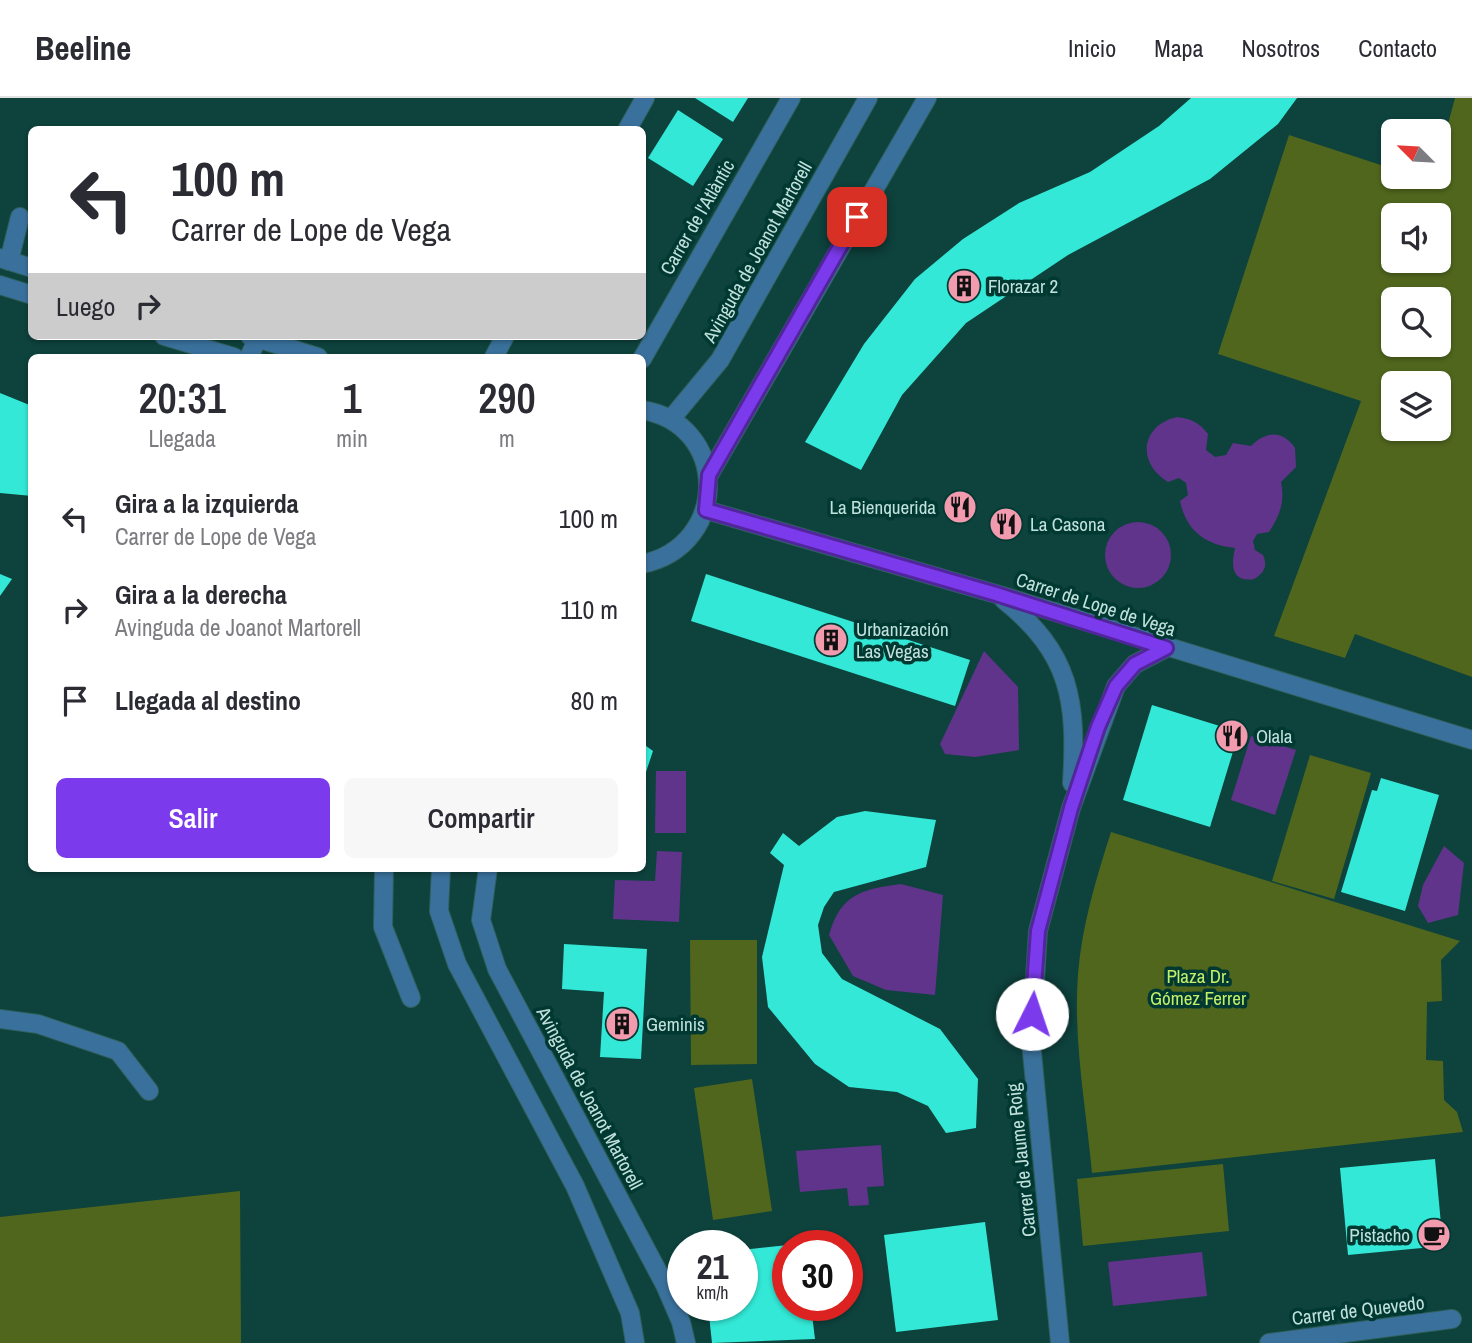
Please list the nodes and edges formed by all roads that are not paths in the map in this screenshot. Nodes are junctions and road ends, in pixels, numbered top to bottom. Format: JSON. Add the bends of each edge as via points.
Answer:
{"nodes":[{"id":1,"x":645,"y":98,"type":"edge"},
{"id":2,"x":791,"y":98,"type":"edge"},
{"id":3,"x":868,"y":98,"type":"edge"},
{"id":4,"x":927,"y":98,"type":"edge"},
{"id":5,"x":629,"y":126,"type":"edge"},
{"id":6,"x":20,"y":217,"type":"dead end"},
{"id":7,"x":4,"y":259,"type":"edge"},
{"id":8,"x":28,"y":267,"type":"edge"},
{"id":9,"x":0,"y":285,"type":"edge"},
{"id":10,"x":28,"y":294,"type":"edge"},
{"id":11,"x":177,"y":340,"type":"edge"},
{"id":12,"x":264,"y":340,"type":"edge"},
{"id":13,"x":224,"y":354,"type":"edge"},
{"id":14,"x":308,"y":354,"type":"edge"},
{"id":15,"x":645,"y":354,"type":"edge"},
{"id":16,"x":646,"y":411,"type":"edge"},
{"id":17,"x":671,"y":419,"type":"junction"},
{"id":18,"x":709,"y":475,"type":"junction"},
{"id":19,"x":706,"y":510,"type":"junction"},
{"id":20,"x":646,"y":563,"type":"edge"},
{"id":21,"x":996,"y":594,"type":"junction"},
{"id":22,"x":1166,"y":648,"type":"junction"},
{"id":23,"x":1472,"y":740,"type":"edge"},
{"id":24,"x":1071,"y":808,"type":"junction"},
{"id":25,"x":384,"y":872,"type":"edge"},
{"id":26,"x":441,"y":872,"type":"edge"},
{"id":27,"x":487,"y":872,"type":"edge"},
{"id":28,"x":411,"y":998,"type":"dead end"},
{"id":29,"x":0,"y":1019,"type":"edge"},
{"id":30,"x":149,"y":1091,"type":"dead end"},
{"id":31,"x":1452,"y":1319,"type":"dead end"},
{"id":32,"x":635,"y":1343,"type":"edge"},
{"id":33,"x":686,"y":1343,"type":"edge"},
{"id":34,"x":1060,"y":1343,"type":"edge"},
{"id":35,"x":1269,"y":1343,"type":"edge"}],
"edges":[{"from":1,"to":5,"type":"street"},
{"from":2,"to":15,"type":"street","name":"Carrer de l'Atlàntic"},
{"from":3,"to":17,"type":"street","name":"Avinguda de Joanot Martorell","via":[[720,360]]},
{"from":4,"to":18,"type":"street"},
{"from":6,"to":7,"type":"street"},
{"from":7,"to":8,"type":"street"},
{"from":9,"to":10,"type":"street"},
{"from":11,"to":13,"type":"street"},
{"from":12,"to":14,"type":"street"},
{"from":16,"to":17,"type":"street"},
{"from":17,"to":18,"type":"street","via":[[696,443]]},
{"from":18,"to":19,"type":"street"},
{"from":19,"to":20,"type":"street","via":[[680,549]]},
{"from":19,"to":21,"type":"street","name":"Carrer de Lope de Vega"},
{"from":21,"to":22,"type":"street","name":"Carrer de Lope de Vega"},
{"from":21,"to":24,"type":"street","name":"Carrer de Jaume Roig","via":[[1041,633],[1060,663],[1074,742]]},
{"from":22,"to":23,"type":"street","name":"Carrer de Lope de Vega"},
{"from":22,"to":24,"type":"street","name":"Carrer de Jaume Roig","via":[[1135,664],[1116,686]]},
{"from":24,"to":34,"type":"street","name":"Carrer de Jaume Roig","via":[[1038,931],[1031,1042]]},
{"from":25,"to":28,"type":"street","via":[[383,927]]},
{"from":26,"to":32,"type":"street","via":[[439,911],[457,964],[575,1186],[631,1313]]},
{"from":27,"to":33,"type":"street","name":"Avinguda de Joanot Martorell","via":[[481,920],[497,969],[665,1285]]},
{"from":29,"to":30,"type":"street","via":[[38,1024],[118,1051]]},
{"from":31,"to":35,"type":"street","name":"Carrer de Quevedo"}]}
